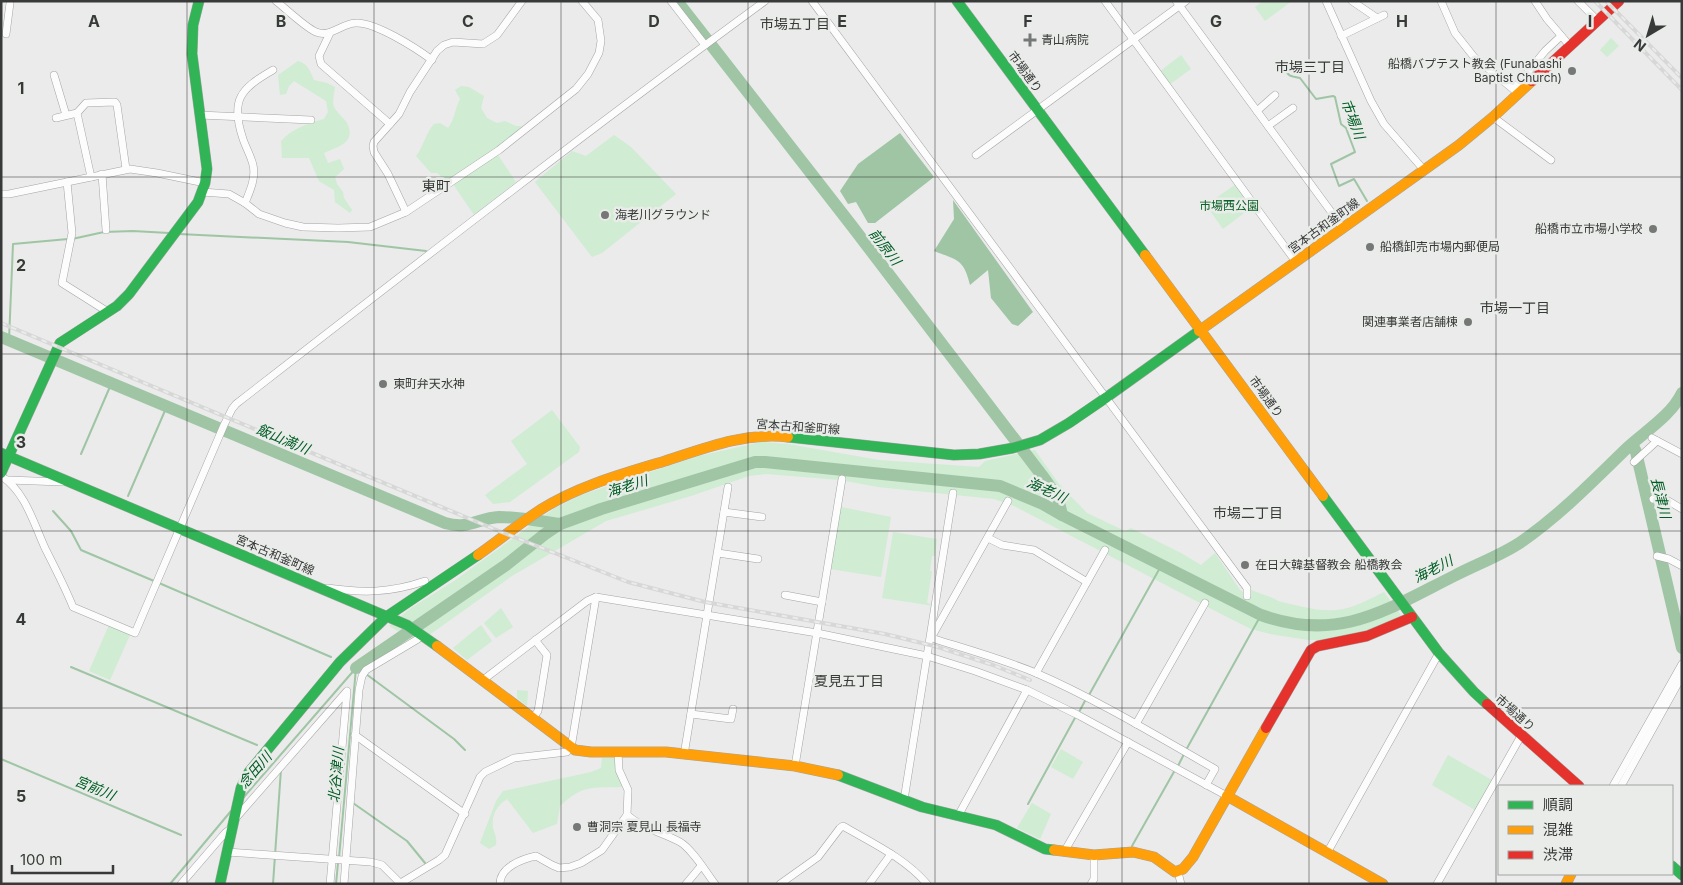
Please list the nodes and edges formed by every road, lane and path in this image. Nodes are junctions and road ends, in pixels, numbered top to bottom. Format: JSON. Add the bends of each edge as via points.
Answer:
{"nodes":[{"id":1,"x":199,"y":1,"type":"edge"},
{"id":2,"x":276,"y":1,"type":"edge"},
{"id":3,"x":522,"y":1,"type":"edge"},
{"id":4,"x":582,"y":1,"type":"edge"},
{"id":5,"x":671,"y":1,"type":"edge"},
{"id":6,"x":765,"y":1,"type":"edge"},
{"id":7,"x":812,"y":1,"type":"edge"},
{"id":8,"x":957,"y":1,"type":"edge"},
{"id":9,"x":1104,"y":1,"type":"edge"},
{"id":10,"x":1326,"y":1,"type":"edge"},
{"id":11,"x":1352,"y":1,"type":"edge"},
{"id":12,"x":1441,"y":1,"type":"edge"},
{"id":13,"x":1535,"y":1,"type":"edge"},
{"id":14,"x":1578,"y":1,"type":"edge"},
{"id":15,"x":1619,"y":1,"type":"edge"},
{"id":16,"x":10,"y":2,"type":"edge"},
{"id":17,"x":1180,"y":3,"type":"edge"},
{"id":18,"x":1,"y":4,"type":"edge"},
{"id":19,"x":1384,"y":15,"type":"dead end"},
{"id":20,"x":1377,"y":18,"type":"junction"},
{"id":21,"x":1598,"y":21,"type":"junction"},
{"id":22,"x":330,"y":32,"type":"junction"},
{"id":23,"x":6,"y":34,"type":"dead end"},
{"id":24,"x":1341,"y":36,"type":"junction"},
{"id":25,"x":1561,"y":36,"type":"junction"},
{"id":26,"x":1134,"y":40,"type":"junction"},
{"id":27,"x":706,"y":44,"type":"junction"},
{"id":28,"x":1570,"y":46,"type":"junction"},
{"id":29,"x":432,"y":60,"type":"junction"},
{"id":30,"x":273,"y":70,"type":"dead end"},
{"id":31,"x":54,"y":74,"type":"dead end"},
{"id":32,"x":1517,"y":91,"type":"junction"},
{"id":33,"x":1275,"y":96,"type":"dead end"},
{"id":34,"x":1293,"y":108,"type":"dead end"},
{"id":35,"x":1038,"y":110,"type":"junction"},
{"id":36,"x":1257,"y":110,"type":"junction"},
{"id":37,"x":77,"y":113,"type":"junction"},
{"id":38,"x":66,"y":115,"type":"junction"},
{"id":39,"x":199,"y":115,"type":"junction"},
{"id":40,"x":238,"y":117,"type":"junction"},
{"id":41,"x":56,"y":118,"type":"dead end"},
{"id":42,"x":1493,"y":118,"type":"junction"},
{"id":43,"x":311,"y":120,"type":"dead end"},
{"id":44,"x":390,"y":124,"type":"junction"},
{"id":45,"x":1268,"y":126,"type":"junction"},
{"id":46,"x":976,"y":155,"type":"dead end"},
{"id":47,"x":1551,"y":160,"type":"dead end"},
{"id":48,"x":126,"y":169,"type":"junction"},
{"id":49,"x":1424,"y":170,"type":"junction"},
{"id":50,"x":102,"y":174,"type":"junction"},
{"id":51,"x":91,"y":177,"type":"junction"},
{"id":52,"x":67,"y":182,"type":"junction"},
{"id":53,"x":203,"y":188,"type":"junction"},
{"id":54,"x":1,"y":194,"type":"edge"},
{"id":55,"x":245,"y":203,"type":"junction"},
{"id":56,"x":406,"y":212,"type":"junction"},
{"id":57,"x":1343,"y":228,"type":"junction"},
{"id":58,"x":106,"y":230,"type":"dead end"},
{"id":59,"x":1296,"y":262,"type":"junction"},
{"id":60,"x":108,"y":312,"type":"junction"},
{"id":61,"x":1201,"y":330,"type":"junction"},
{"id":62,"x":1107,"y":397,"type":"junction"},
{"id":63,"x":6,"y":454,"type":"edge"},
{"id":64,"x":1682,"y":454,"type":"edge"},
{"id":65,"x":1637,"y":459,"type":"dead end"},
{"id":66,"x":6,"y":478,"type":"edge"},
{"id":67,"x":842,"y":479,"type":"dead end"},
{"id":68,"x":74,"y":484,"type":"junction"},
{"id":69,"x":728,"y":487,"type":"dead end"},
{"id":70,"x":953,"y":493,"type":"dead end"},
{"id":71,"x":1653,"y":499,"type":"dead end"},
{"id":72,"x":1008,"y":501,"type":"dead end"},
{"id":73,"x":1682,"y":509,"type":"edge"},
{"id":74,"x":724,"y":512,"type":"junction"},
{"id":75,"x":762,"y":517,"type":"dead end"},
{"id":76,"x":180,"y":530,"type":"junction"},
{"id":77,"x":988,"y":538,"type":"junction"},
{"id":78,"x":1105,"y":550,"type":"dead end"},
{"id":79,"x":718,"y":553,"type":"junction"},
{"id":80,"x":1660,"y":557,"type":"dead end"},
{"id":81,"x":758,"y":558,"type":"dead end"},
{"id":82,"x":1682,"y":566,"type":"edge"},
{"id":83,"x":425,"y":581,"type":"dead end"},
{"id":84,"x":1087,"y":582,"type":"junction"},
{"id":85,"x":318,"y":587,"type":"junction"},
{"id":86,"x":784,"y":595,"type":"dead end"},
{"id":87,"x":1247,"y":596,"type":"dead end"},
{"id":88,"x":596,"y":597,"type":"junction"},
{"id":89,"x":822,"y":602,"type":"junction"},
{"id":90,"x":1205,"y":603,"type":"dead end"},
{"id":91,"x":1409,"y":612,"type":"junction"},
{"id":92,"x":708,"y":615,"type":"junction"},
{"id":93,"x":386,"y":616,"type":"junction"},
{"id":94,"x":817,"y":634,"type":"junction"},
{"id":95,"x":419,"y":636,"type":"junction"},
{"id":96,"x":931,"y":638,"type":"junction"},
{"id":97,"x":535,"y":640,"type":"junction"},
{"id":98,"x":1439,"y":652,"type":"junction"},
{"id":99,"x":927,"y":656,"type":"junction"},
{"id":100,"x":1681,"y":672,"type":"edge"},
{"id":101,"x":1036,"y":673,"type":"junction"},
{"id":102,"x":483,"y":680,"type":"junction"},
{"id":103,"x":1027,"y":690,"type":"junction"},
{"id":104,"x":733,"y":709,"type":"dead end"},
{"id":105,"x":691,"y":714,"type":"junction"},
{"id":106,"x":533,"y":718,"type":"junction"},
{"id":107,"x":1136,"y":724,"type":"junction"},
{"id":108,"x":355,"y":735,"type":"junction"},
{"id":109,"x":1521,"y":736,"type":"junction"},
{"id":110,"x":1128,"y":742,"type":"junction"},
{"id":111,"x":570,"y":747,"type":"junction"},
{"id":112,"x":618,"y":752,"type":"junction"},
{"id":113,"x":684,"y":755,"type":"junction"},
{"id":114,"x":795,"y":766,"type":"junction"},
{"id":115,"x":1206,"y":785,"type":"junction"},
{"id":116,"x":1578,"y":785,"type":"edge"},
{"id":117,"x":1614,"y":785,"type":"edge"},
{"id":118,"x":1622,"y":785,"type":"edge"},
{"id":119,"x":1227,"y":796,"type":"junction"},
{"id":120,"x":904,"y":800,"type":"junction"},
{"id":121,"x":464,"y":814,"type":"junction"},
{"id":122,"x":627,"y":815,"type":"junction"},
{"id":123,"x":958,"y":816,"type":"junction"},
{"id":124,"x":234,"y":820,"type":"junction"},
{"id":125,"x":227,"y":852,"type":"junction"},
{"id":126,"x":1064,"y":852,"type":"junction"},
{"id":127,"x":1328,"y":853,"type":"junction"},
{"id":128,"x":891,"y":854,"type":"junction"},
{"id":129,"x":1094,"y":855,"type":"junction"},
{"id":130,"x":340,"y":861,"type":"junction"},
{"id":131,"x":701,"y":866,"type":"junction"},
{"id":132,"x":1178,"y":872,"type":"junction"},
{"id":133,"x":399,"y":883,"type":"edge"},
{"id":134,"x":180,"y":884,"type":"edge"},
{"id":135,"x":220,"y":884,"type":"edge"},
{"id":136,"x":330,"y":884,"type":"edge"},
{"id":137,"x":344,"y":884,"type":"edge"},
{"id":138,"x":500,"y":884,"type":"edge"},
{"id":139,"x":686,"y":884,"type":"edge"},
{"id":140,"x":715,"y":884,"type":"edge"},
{"id":141,"x":780,"y":884,"type":"edge"},
{"id":142,"x":869,"y":884,"type":"edge"},
{"id":143,"x":927,"y":884,"type":"edge"},
{"id":144,"x":1091,"y":884,"type":"edge"},
{"id":145,"x":1181,"y":884,"type":"edge"},
{"id":146,"x":1383,"y":884,"type":"edge"},
{"id":147,"x":1437,"y":884,"type":"edge"}],
"edges":[{"from":1,"to":39,"type":"street","via":[[192,43]]},
{"from":2,"to":22,"type":"street","via":[[315,32]]},
{"from":3,"to":29,"type":"street","via":[[497,35],[483,44],[453,42],[444,45]]},
{"from":4,"to":56,"type":"street","via":[[598,20],[601,40],[599,53],[576,90],[499,150]]},
{"from":5,"to":27,"type":"street"},
{"from":6,"to":27,"type":"street"},
{"from":7,"to":62,"type":"street"},
{"from":8,"to":35,"type":"street","name":"市場通り"},
{"from":9,"to":26,"type":"street"},
{"from":10,"to":24,"type":"street"},
{"from":11,"to":20,"type":"street"},
{"from":12,"to":32,"type":"street","via":[[1455,33],[1474,57]]},
{"from":13,"to":25,"type":"street"},
{"from":14,"to":21,"type":"street"},
{"from":15,"to":21,"type":"street","name":"宮本古和釜町線"},
{"from":16,"to":18,"type":"street"},
{"from":16,"to":23,"type":"street"},
{"from":17,"to":26,"type":"street"},
{"from":17,"to":36,"type":"street"},
{"from":19,"to":20,"type":"street"},
{"from":20,"to":24,"type":"street"},
{"from":21,"to":28,"type":"street","name":"宮本古和釜町線"},
{"from":22,"to":29,"type":"street","via":[[355,23],[368,25],[418,49]]},
{"from":22,"to":44,"type":"street","via":[[319,56],[321,64]]},
{"from":24,"to":49,"type":"street","via":[[1384,124]]},
{"from":25,"to":28,"type":"street"},
{"from":25,"to":32,"type":"street","via":[[1545,51]]},
{"from":26,"to":35,"type":"street"},
{"from":26,"to":59,"type":"street"},
{"from":27,"to":76,"type":"street","via":[[236,404]]},
{"from":28,"to":32,"type":"street","name":"宮本古和釜町線"},
{"from":29,"to":44,"type":"street"},
{"from":30,"to":40,"type":"street","via":[[253,82],[239,100]]},
{"from":31,"to":38,"type":"street"},
{"from":32,"to":42,"type":"street","name":"宮本古和釜町線"},
{"from":33,"to":36,"type":"street"},
{"from":34,"to":45,"type":"street"},
{"from":35,"to":46,"type":"street"},
{"from":35,"to":61,"type":"street","name":"市場通り"},
{"from":36,"to":45,"type":"street"},
{"from":37,"to":38,"type":"street"},
{"from":37,"to":48,"type":"street","via":[[86,103],[115,102]]},
{"from":37,"to":51,"type":"street"},
{"from":38,"to":41,"type":"street"},
{"from":39,"to":40,"type":"street"},
{"from":39,"to":53,"type":"street","via":[[207,159]]},
{"from":40,"to":43,"type":"street"},
{"from":40,"to":55,"type":"street","via":[[253,166],[253,181]]},
{"from":42,"to":47,"type":"street"},
{"from":42,"to":49,"type":"street","name":"宮本古和釜町線"},
{"from":44,"to":56,"type":"street","via":[[374,142],[374,152]]},
{"from":45,"to":57,"type":"street"},
{"from":48,"to":50,"type":"street"},
{"from":48,"to":53,"type":"street","via":[[157,173]]},
{"from":49,"to":57,"type":"street","name":"宮本古和釜町線"},
{"from":50,"to":51,"type":"street"},
{"from":50,"to":58,"type":"street"},
{"from":51,"to":52,"type":"street"},
{"from":52,"to":54,"type":"street"},
{"from":52,"to":60,"type":"street","via":[[72,233],[62,283]]},
{"from":53,"to":55,"type":"street"},
{"from":53,"to":60,"type":"street","via":[[198,202],[139,282]]},
{"from":55,"to":56,"type":"street","via":[[259,214],[304,227],[370,227]]},
{"from":57,"to":59,"type":"street","name":"宮本古和釜町線"},
{"from":59,"to":61,"type":"street","name":"宮本古和釜町線"},
{"from":60,"to":63,"type":"street","via":[[58,346]]},
{"from":61,"to":62,"type":"street","name":"宮本古和釜町線"},
{"from":61,"to":91,"type":"street","name":"市場通り"},
{"from":62,"to":87,"type":"street","via":[[1247,588]]},
{"from":62,"to":93,"type":"street","name":"宮本古和釜町線","via":[[1040,440],[996,452],[954,455],[779,436],[727,441],[575,492],[532,516],[449,576]]},
{"from":63,"to":66,"type":"street"},
{"from":63,"to":68,"type":"street","name":"宮本古和釜町線"},
{"from":64,"to":65,"type":"street","via":[[1655,439]]},
{"from":66,"to":68,"type":"street"},
{"from":66,"to":76,"type":"street","via":[[38,528],[73,607],[135,633]]},
{"from":67,"to":89,"type":"street"},
{"from":68,"to":76,"type":"street","name":"宮本古和釜町線"},
{"from":69,"to":74,"type":"street"},
{"from":70,"to":96,"type":"street"},
{"from":71,"to":73,"type":"street","via":[[1660,496]]},
{"from":72,"to":77,"type":"street"},
{"from":74,"to":75,"type":"street"},
{"from":74,"to":79,"type":"street"},
{"from":76,"to":85,"type":"street","name":"宮本古和釜町線"},
{"from":77,"to":84,"type":"street","via":[[1002,545],[1034,550]]},
{"from":77,"to":96,"type":"street"},
{"from":78,"to":84,"type":"street"},
{"from":79,"to":81,"type":"street"},
{"from":79,"to":92,"type":"street"},
{"from":80,"to":82,"type":"street"},
{"from":83,"to":85,"type":"street","via":[[394,590],[367,592]]},
{"from":84,"to":101,"type":"street"},
{"from":85,"to":93,"type":"street","name":"宮本古和釜町線"},
{"from":86,"to":89,"type":"street"},
{"from":88,"to":92,"type":"street"},
{"from":88,"to":97,"type":"street"},
{"from":88,"to":111,"type":"street"},
{"from":89,"to":94,"type":"street"},
{"from":90,"to":107,"type":"street"},
{"from":91,"to":98,"type":"street","name":"市場通り"},
{"from":91,"to":119,"type":"street","via":[[1367,636],[1311,650]]},
{"from":92,"to":94,"type":"street"},
{"from":92,"to":105,"type":"street"},
{"from":93,"to":95,"type":"street","name":"宮本古和釜町線","via":[[407,625]]},
{"from":93,"to":124,"type":"street","via":[[340,662],[249,772]]},
{"from":94,"to":99,"type":"street"},
{"from":94,"to":114,"type":"street"},
{"from":95,"to":102,"type":"street","name":"宮本古和釜町線"},
{"from":95,"to":108,"type":"street","via":[[366,670],[362,676]]},
{"from":96,"to":99,"type":"street"},
{"from":96,"to":101,"type":"street"},
{"from":97,"to":102,"type":"street"},
{"from":97,"to":106,"type":"street","via":[[546,655],[538,711]]},
{"from":98,"to":109,"type":"street","name":"市場通り","via":[[1474,692]]},
{"from":98,"to":127,"type":"street"},
{"from":99,"to":103,"type":"street"},
{"from":99,"to":120,"type":"street"},
{"from":100,"to":117,"type":"street"},
{"from":100,"to":118,"type":"street"},
{"from":101,"to":107,"type":"street"},
{"from":102,"to":106,"type":"street","name":"宮本古和釜町線"},
{"from":103,"to":110,"type":"street"},
{"from":103,"to":123,"type":"street"},
{"from":104,"to":105,"type":"street","via":[[731,719]]},
{"from":105,"to":113,"type":"street"},
{"from":106,"to":111,"type":"street","name":"宮本古和釜町線"},
{"from":107,"to":115,"type":"street","via":[[1215,769]]},
{"from":108,"to":121,"type":"street"},
{"from":108,"to":130,"type":"street"},
{"from":109,"to":116,"type":"street","name":"市場通り"},
{"from":109,"to":147,"type":"street"},
{"from":110,"to":115,"type":"street"},
{"from":110,"to":126,"type":"street"},
{"from":111,"to":112,"type":"street","via":[[585,752]]},
{"from":111,"to":121,"type":"street","via":[[564,753],[514,758],[485,772]]},
{"from":112,"to":113,"type":"street"},
{"from":112,"to":122,"type":"street","via":[[619,770],[628,790]]},
{"from":113,"to":114,"type":"street"},
{"from":114,"to":120,"type":"street","via":[[841,775]]},
{"from":115,"to":119,"type":"street"},
{"from":119,"to":127,"type":"street"},
{"from":119,"to":132,"type":"street","via":[[1189,863]]},
{"from":120,"to":123,"type":"street"},
{"from":121,"to":133,"type":"street","via":[[445,855]]},
{"from":122,"to":131,"type":"street","via":[[645,827],[681,842]]},
{"from":122,"to":138,"type":"street","via":[[602,850],[581,863],[559,868],[536,856],[509,867],[501,876]]},
{"from":123,"to":126,"type":"street","via":[[996,825],[1045,849]]},
{"from":124,"to":125,"type":"street"},
{"from":124,"to":130,"type":"street","via":[[346,691]]},
{"from":124,"to":134,"type":"street"},
{"from":125,"to":130,"type":"street"},
{"from":125,"to":135,"type":"street"},
{"from":126,"to":129,"type":"street"},
{"from":127,"to":146,"type":"street"},
{"from":128,"to":141,"type":"street","via":[[843,826],[818,856]]},
{"from":128,"to":142,"type":"street"},
{"from":128,"to":143,"type":"street","via":[[918,873]]},
{"from":129,"to":132,"type":"street","via":[[1133,852],[1149,855],[1171,871]]},
{"from":129,"to":144,"type":"street"},
{"from":130,"to":133,"type":"street","via":[[382,865]]},
{"from":130,"to":136,"type":"street"},
{"from":130,"to":137,"type":"street"},
{"from":131,"to":139,"type":"street"},
{"from":131,"to":140,"type":"street"},
{"from":132,"to":145,"type":"street"}]}
